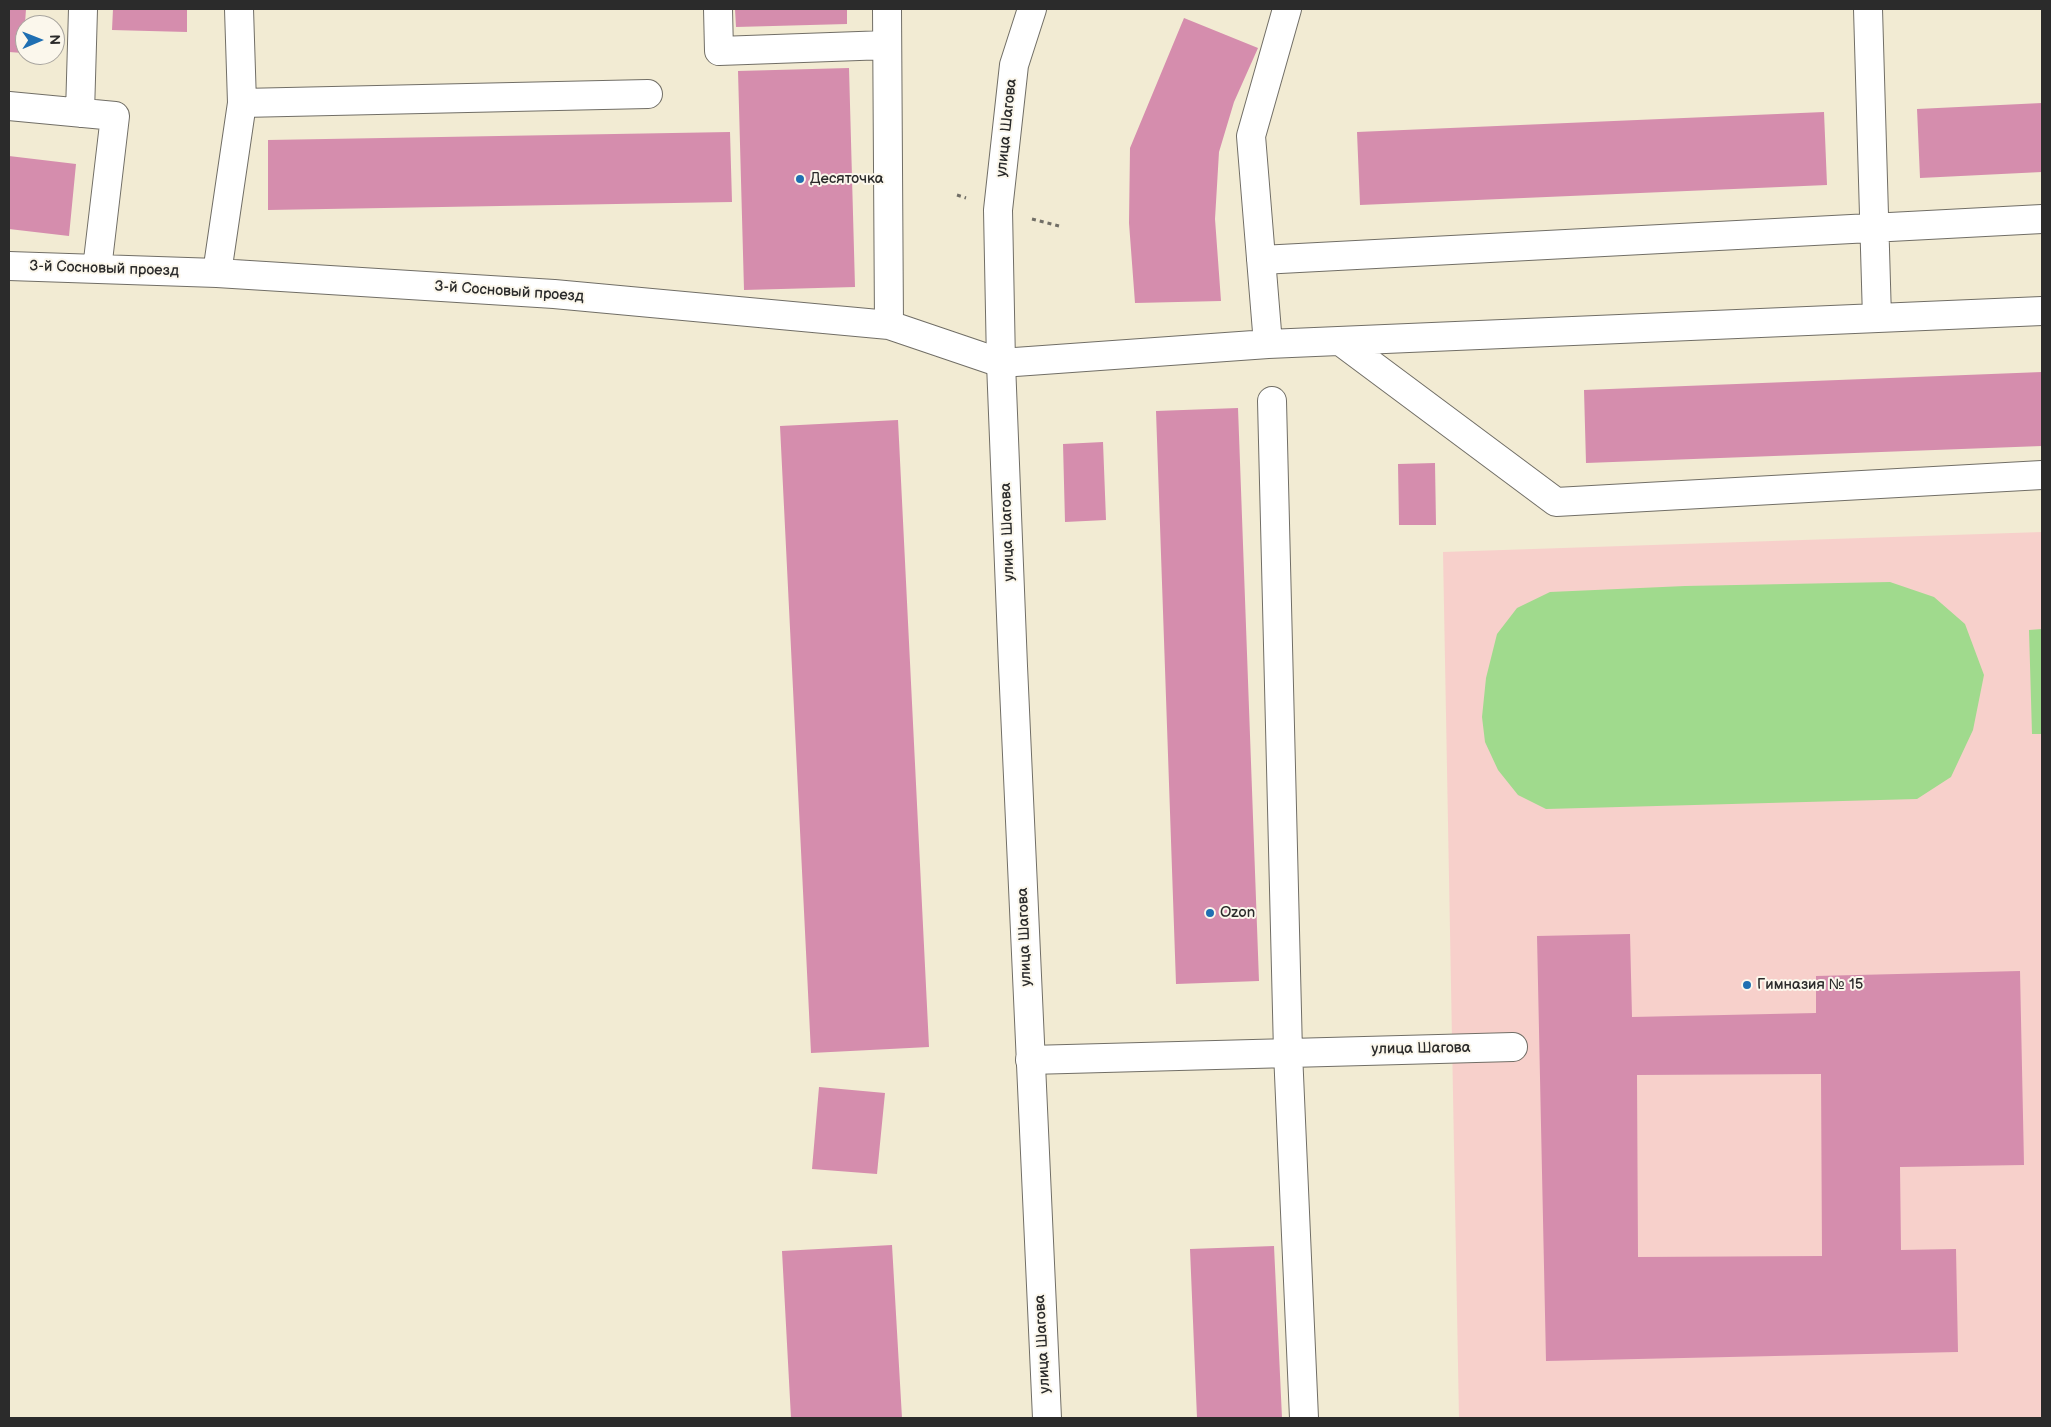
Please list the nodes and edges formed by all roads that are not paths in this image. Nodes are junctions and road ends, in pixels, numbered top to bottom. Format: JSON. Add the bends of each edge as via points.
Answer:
{"nodes":[{"id":1,"x":83,"y":9,"type":"edge"},
{"id":2,"x":239,"y":9,"type":"edge"},
{"id":3,"x":718,"y":9,"type":"edge"},
{"id":4,"x":887,"y":9,"type":"edge"},
{"id":5,"x":1032,"y":9,"type":"edge"},
{"id":6,"x":1287,"y":9,"type":"edge"},
{"id":7,"x":1868,"y":9,"type":"edge"},
{"id":8,"x":887,"y":45,"type":"junction"},
{"id":9,"x":648,"y":94,"type":"dead end"},
{"id":10,"x":242,"y":103,"type":"junction"},
{"id":11,"x":9,"y":106,"type":"edge"},
{"id":12,"x":80,"y":113,"type":"junction"},
{"id":13,"x":2042,"y":219,"type":"edge"},
{"id":14,"x":1875,"y":228,"type":"junction"},
{"id":15,"x":1261,"y":260,"type":"junction"},
{"id":16,"x":9,"y":266,"type":"edge"},
{"id":17,"x":97,"y":268,"type":"junction"},
{"id":18,"x":217,"y":273,"type":"junction"},
{"id":19,"x":2042,"y":311,"type":"edge"},
{"id":20,"x":1877,"y":318,"type":"junction"},
{"id":21,"x":889,"y":324,"type":"junction"},
{"id":22,"x":1340,"y":341,"type":"junction"},
{"id":23,"x":1268,"y":344,"type":"junction"},
{"id":24,"x":1001,"y":363,"type":"junction"},
{"id":25,"x":1272,"y":401,"type":"dead end"},
{"id":26,"x":2042,"y":475,"type":"edge"},
{"id":27,"x":1513,"y":1047,"type":"dead end"},
{"id":28,"x":1288,"y":1052,"type":"junction"},
{"id":29,"x":1030,"y":1060,"type":"junction"},
{"id":30,"x":1047,"y":1418,"type":"edge"},
{"id":31,"x":1304,"y":1418,"type":"edge"}],
"edges":[{"from":1,"to":12,"type":"main road"},
{"from":2,"to":10,"type":"main road"},
{"from":3,"to":8,"type":"main road","via":[[711,60]]},
{"from":4,"to":8,"type":"main road"},
{"from":5,"to":24,"type":"main road","name":"улица Шагова","via":[[1014,65],[998,210]]},
{"from":6,"to":15,"type":"main road","via":[[1251,136]]},
{"from":7,"to":14,"type":"main road"},
{"from":8,"to":21,"type":"main road"},
{"from":9,"to":10,"type":"main road"},
{"from":10,"to":18,"type":"main road"},
{"from":11,"to":12,"type":"main road"},
{"from":12,"to":17,"type":"main road","via":[[115,116]]},
{"from":13,"to":14,"type":"main road"},
{"from":14,"to":15,"type":"main road"},
{"from":14,"to":20,"type":"main road"},
{"from":15,"to":23,"type":"main road"},
{"from":16,"to":17,"type":"main road","name":"3-й Сосновый проезд"},
{"from":17,"to":18,"type":"main road","name":"3-й Сосновый проезд"},
{"from":18,"to":21,"type":"main road","name":"3-й Сосновый проезд","via":[[554,294]]},
{"from":19,"to":20,"type":"main road"},
{"from":20,"to":22,"type":"main road"},
{"from":21,"to":24,"type":"main road","name":"3-й Сосновый проезд"},
{"from":22,"to":23,"type":"main road"},
{"from":22,"to":26,"type":"main road","via":[[1556,502]]},
{"from":23,"to":24,"type":"main road"},
{"from":24,"to":29,"type":"main road","name":"улица Шагова"},
{"from":25,"to":28,"type":"main road"},
{"from":27,"to":28,"type":"main road","name":"улица Шагова"},
{"from":28,"to":29,"type":"main road","name":"улица Шагова"},
{"from":28,"to":31,"type":"main road"},
{"from":29,"to":30,"type":"main road","name":"улица Шагова"}]}
